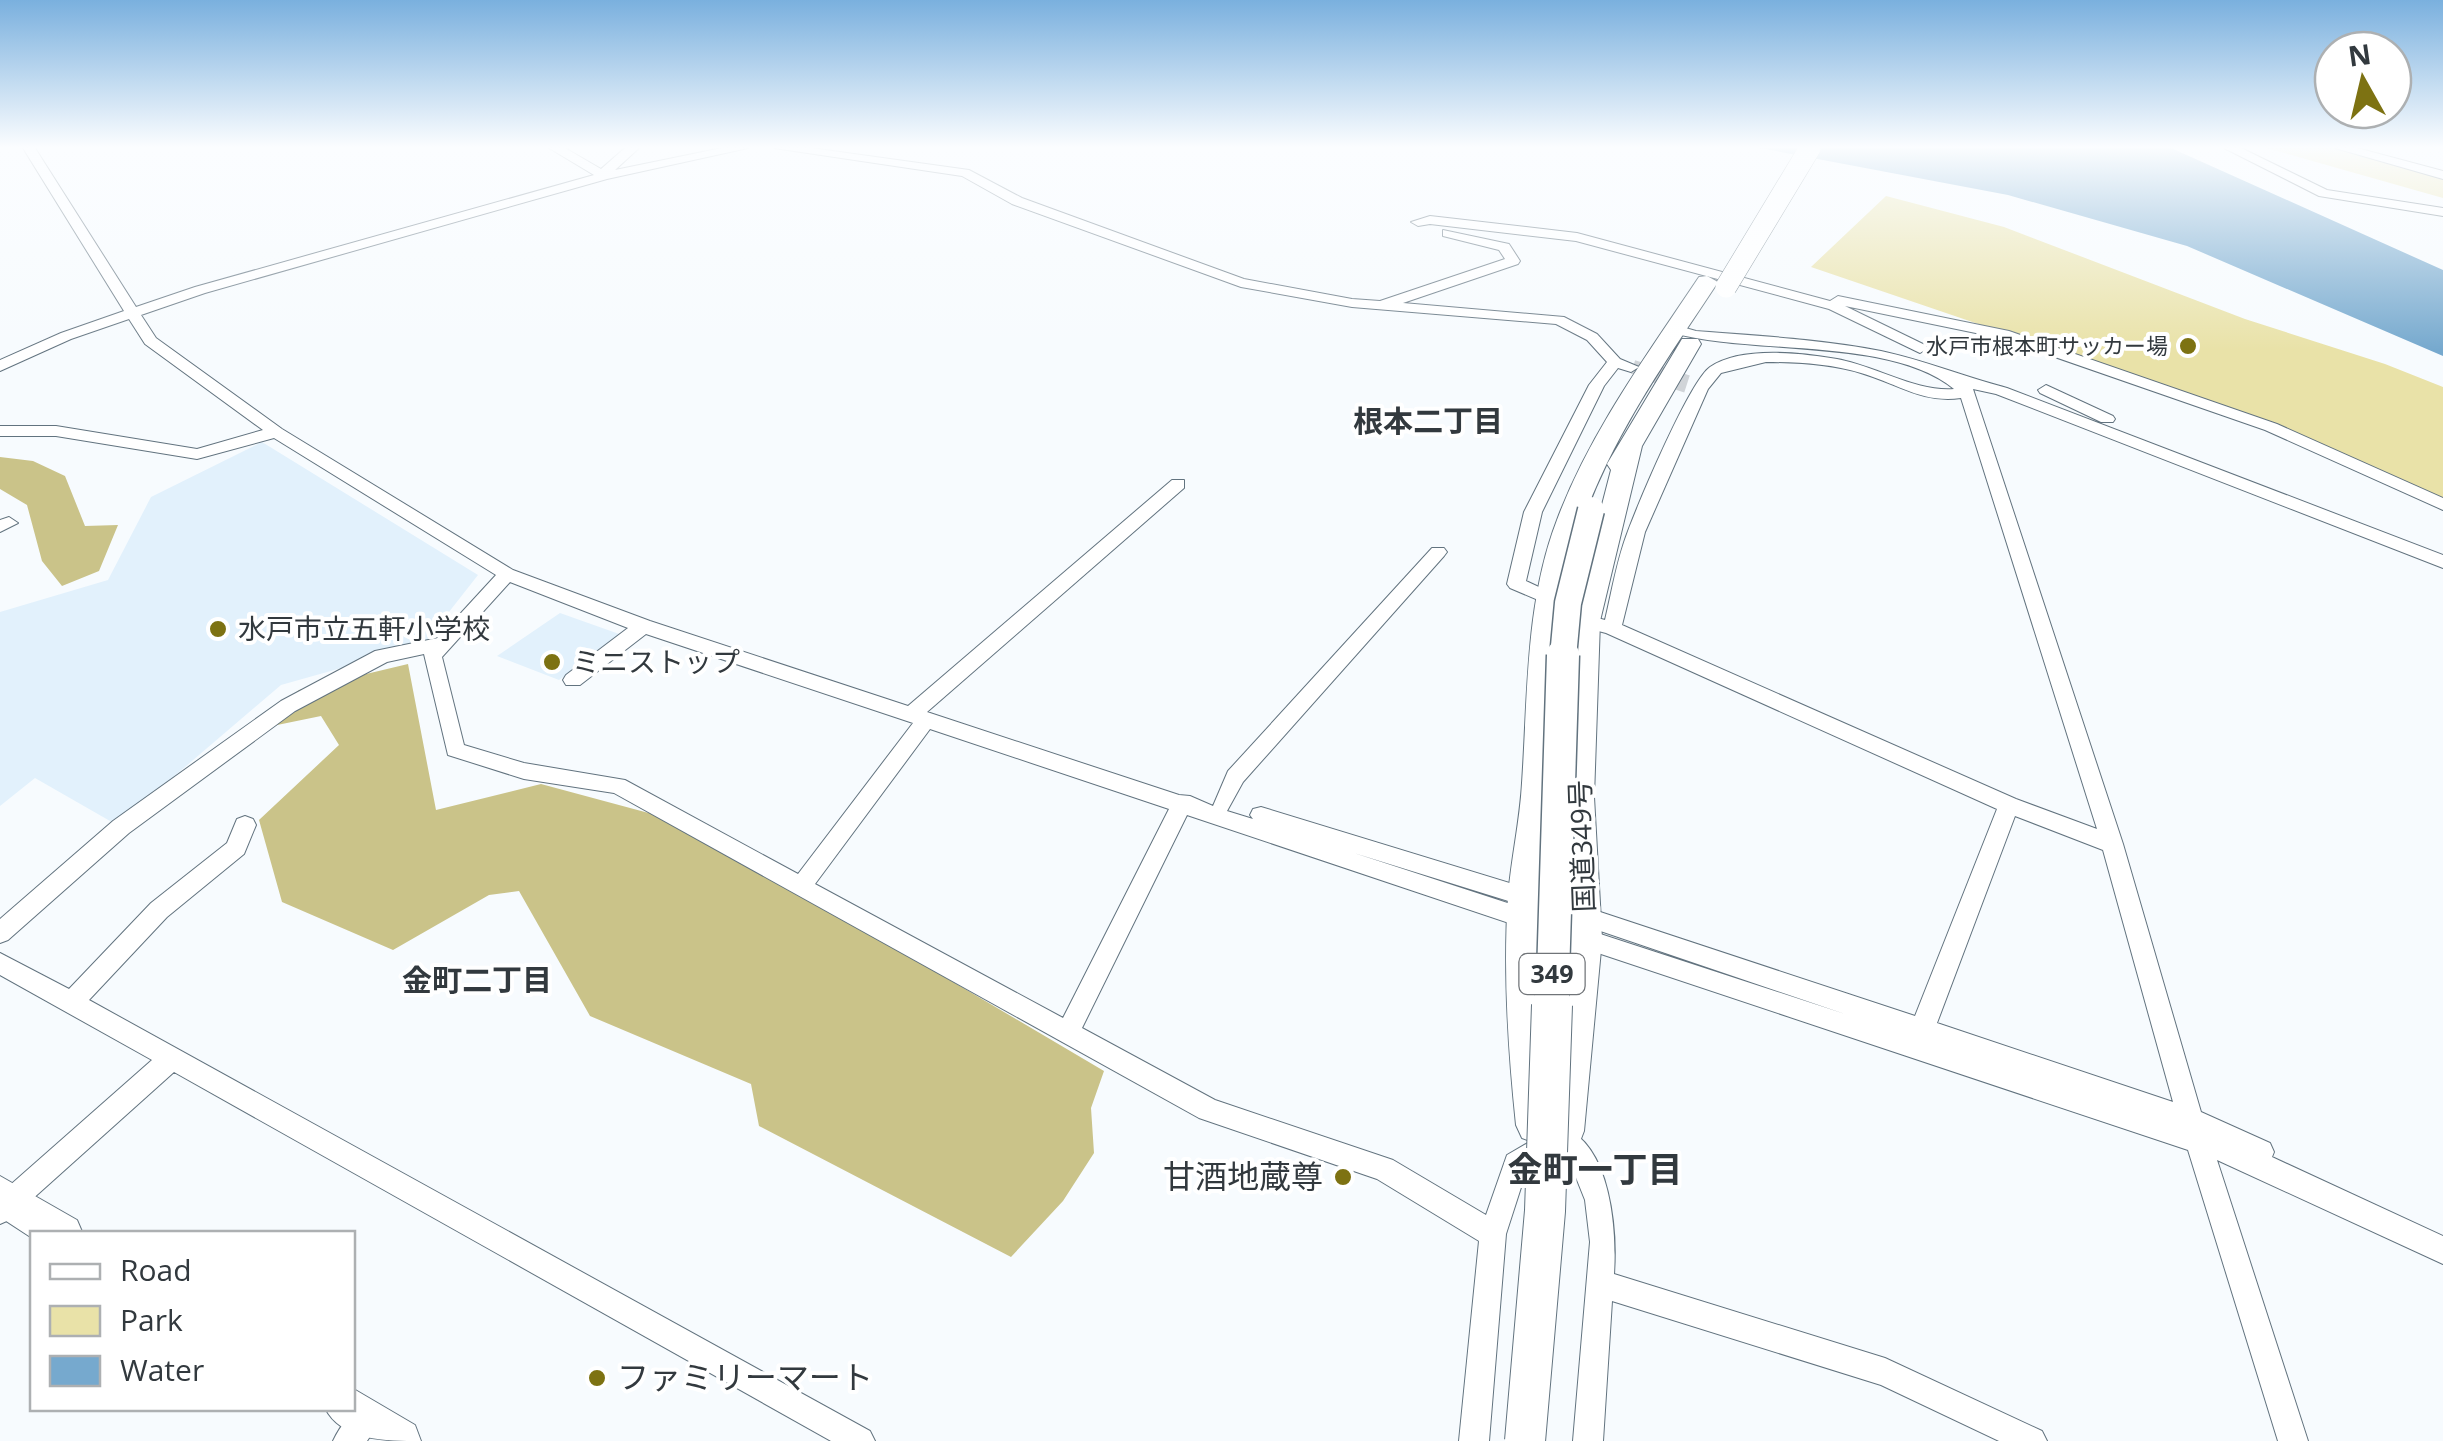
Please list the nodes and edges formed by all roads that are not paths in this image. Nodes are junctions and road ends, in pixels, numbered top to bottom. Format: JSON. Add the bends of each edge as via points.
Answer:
{"nodes":[{"id":1,"x":72,"y":215,"type":"edge"},
{"id":2,"x":463,"y":215,"type":"edge"},
{"id":3,"x":1057,"y":215,"type":"edge"},
{"id":4,"x":1755,"y":215,"type":"edge"},
{"id":5,"x":1764,"y":215,"type":"edge"},
{"id":6,"x":1717,"y":284,"type":"junction"},
{"id":7,"x":1384,"y":306,"type":"junction"},
{"id":8,"x":1834,"y":306,"type":"junction"},
{"id":9,"x":130,"y":314,"type":"junction"},
{"id":10,"x":1685,"y":332,"type":"junction"},
{"id":11,"x":1920,"y":348,"type":"dead end"},
{"id":12,"x":0,"y":366,"type":"edge"},
{"id":13,"x":1963,"y":387,"type":"junction"},
{"id":14,"x":2046,"y":390,"type":"dead end"},
{"id":15,"x":0,"y":431,"type":"edge"},
{"id":16,"x":276,"y":432,"type":"junction"},
{"id":17,"x":1619,"y":444,"type":"junction"},
{"id":18,"x":2206,"y":468,"type":"junction"},
{"id":19,"x":1178,"y":484,"type":"dead end"},
{"id":20,"x":2443,"y":505,"type":"edge"},
{"id":21,"x":1438,"y":552,"type":"dead end"},
{"id":22,"x":2443,"y":562,"type":"edge"},
{"id":23,"x":507,"y":574,"type":"junction"},
{"id":24,"x":1550,"y":598,"type":"junction"},
{"id":25,"x":1599,"y":624,"type":"junction"},
{"id":26,"x":643,"y":626,"type":"junction"},
{"id":27,"x":444,"y":643,"type":"junction"},
{"id":28,"x":573,"y":680,"type":"dead end"},
{"id":29,"x":919,"y":717,"type":"junction"},
{"id":30,"x":1046,"y":760,"type":"junction"},
{"id":31,"x":1183,"y":802,"type":"junction"},
{"id":32,"x":1222,"y":804,"type":"junction"},
{"id":33,"x":2009,"y":805,"type":"junction"},
{"id":34,"x":245,"y":825,"type":"dead end"},
{"id":35,"x":2112,"y":844,"type":"junction"},
{"id":36,"x":801,"y":886,"type":"junction"},
{"id":37,"x":1525,"y":908,"type":"junction"},
{"id":38,"x":1586,"y":928,"type":"junction"},
{"id":39,"x":0,"y":933,"type":"edge"},
{"id":40,"x":0,"y":963,"type":"edge"},
{"id":41,"x":71,"y":1002,"type":"junction"},
{"id":42,"x":1922,"y":1030,"type":"junction"},
{"id":43,"x":1068,"y":1032,"type":"junction"},
{"id":44,"x":170,"y":1059,"type":"junction"},
{"id":45,"x":2195,"y":1132,"type":"junction"},
{"id":46,"x":1551,"y":1145,"type":"junction"},
{"id":47,"x":3,"y":1202,"type":"edge"},
{"id":48,"x":56,"y":1231,"type":"edge"},
{"id":49,"x":1494,"y":1234,"type":"junction"},
{"id":50,"x":2443,"y":1248,"type":"edge"},
{"id":51,"x":1600,"y":1283,"type":"junction"},
{"id":52,"x":860,"y":1441,"type":"edge"},
{"id":53,"x":1474,"y":1441,"type":"edge"},
{"id":54,"x":1527,"y":1441,"type":"edge"},
{"id":55,"x":1588,"y":1441,"type":"edge"},
{"id":56,"x":2032,"y":1441,"type":"edge"},
{"id":57,"x":2293,"y":1441,"type":"edge"}],
"edges":[{"from":1,"to":9,"type":"street"},
{"from":2,"to":9,"type":"street"},
{"from":3,"to":7,"type":"street","via":[[1217,276]]},
{"from":4,"to":6,"type":"highway","name":"国道349号","number":"349"},
{"from":5,"to":6,"type":"highway","name":"国道349号","number":"349","bridge":true},
{"from":6,"to":10,"type":"highway","name":"国道349号","number":"349"},
{"from":7,"to":8,"type":"street","via":[[1513,261],[1504,248],[1418,222],[1430,220],[1576,237]]},
{"from":7,"to":24,"type":"street","via":[[1559,320],[1623,364],[1597,386],[1533,512],[1516,584]]},
{"from":8,"to":11,"type":"street"},
{"from":8,"to":20,"type":"street","via":[[1838,300],[2004,334],[2271,427]]},
{"from":9,"to":12,"type":"street"},
{"from":9,"to":16,"type":"street","via":[[150,341]]},
{"from":10,"to":13,"type":"street","via":[[1906,360]]},
{"from":10,"to":17,"type":"highway","name":"国道349号","number":"349"},
{"from":13,"to":18,"type":"street","via":[[2001,391]]},
{"from":13,"to":25,"type":"street","via":[[1944,398],[1924,395],[1856,367],[1782,359],[1713,372],[1694,386]]},
{"from":13,"to":35,"type":"street"},
{"from":14,"to":18,"type":"street","via":[[2207,462]]},
{"from":15,"to":16,"type":"street","via":[[56,431],[197,454]]},
{"from":16,"to":23,"type":"street"},
{"from":17,"to":24,"type":"highway","name":"国道349号","number":"349","via":[[1584,482]]},
{"from":17,"to":25,"type":"highway","name":"国道349号","number":"349"},
{"from":17,"to":54,"type":"highway","name":"国道349号","number":"349","bridge":true,"via":[[1591,510],[1563,647],[1545,1212]]},
{"from":18,"to":22,"type":"street"},
{"from":19,"to":29,"type":"street"},
{"from":21,"to":32,"type":"street","via":[[1235,777]]},
{"from":23,"to":26,"type":"street"},
{"from":23,"to":27,"type":"street"},
{"from":24,"to":37,"type":"highway","name":"国道349号","number":"349"},
{"from":25,"to":33,"type":"street"},
{"from":25,"to":38,"type":"highway","name":"国道349号","number":"349","via":[[1578,798]]},
{"from":26,"to":28,"type":"street"},
{"from":26,"to":29,"type":"street"},
{"from":27,"to":36,"type":"street","via":[[432,656],[455,750],[524,771],[618,786]]},
{"from":27,"to":39,"type":"street","via":[[382,656],[288,706],[121,827]]},
{"from":29,"to":30,"type":"street"},
{"from":29,"to":36,"type":"street"},
{"from":30,"to":31,"type":"street"},
{"from":30,"to":32,"type":"street"},
{"from":31,"to":37,"type":"street"},
{"from":31,"to":43,"type":"street"},
{"from":32,"to":37,"type":"street","via":[[1348,839]]},
{"from":33,"to":35,"type":"street"},
{"from":33,"to":42,"type":"street"},
{"from":34,"to":41,"type":"street","via":[[236,848],[159,910]]},
{"from":35,"to":45,"type":"street"},
{"from":36,"to":43,"type":"street"},
{"from":37,"to":38,"type":"street"},
{"from":37,"to":46,"type":"highway","name":"国道349号","number":"349","via":[[1525,1052]]},
{"from":38,"to":42,"type":"street"},
{"from":38,"to":45,"type":"street"},
{"from":38,"to":46,"type":"highway","name":"国道349号","number":"349"},
{"from":40,"to":41,"type":"street"},
{"from":41,"to":44,"type":"street"},
{"from":42,"to":45,"type":"street"},
{"from":43,"to":49,"type":"street","via":[[1208,1110],[1384,1169]]},
{"from":44,"to":47,"type":"street"},
{"from":44,"to":52,"type":"street"},
{"from":45,"to":50,"type":"street"},
{"from":45,"to":57,"type":"street"},
{"from":46,"to":49,"type":"street","via":[[1516,1164]]},
{"from":46,"to":51,"type":"street","via":[[1585,1167],[1598,1200]]},
{"from":46,"to":54,"type":"highway","name":"国道349号","number":"349"},
{"from":47,"to":48,"type":"highway"},
{"from":49,"to":53,"type":"street"},
{"from":51,"to":55,"type":"street"},
{"from":51,"to":56,"type":"street","via":[[1885,1372]]}]}
